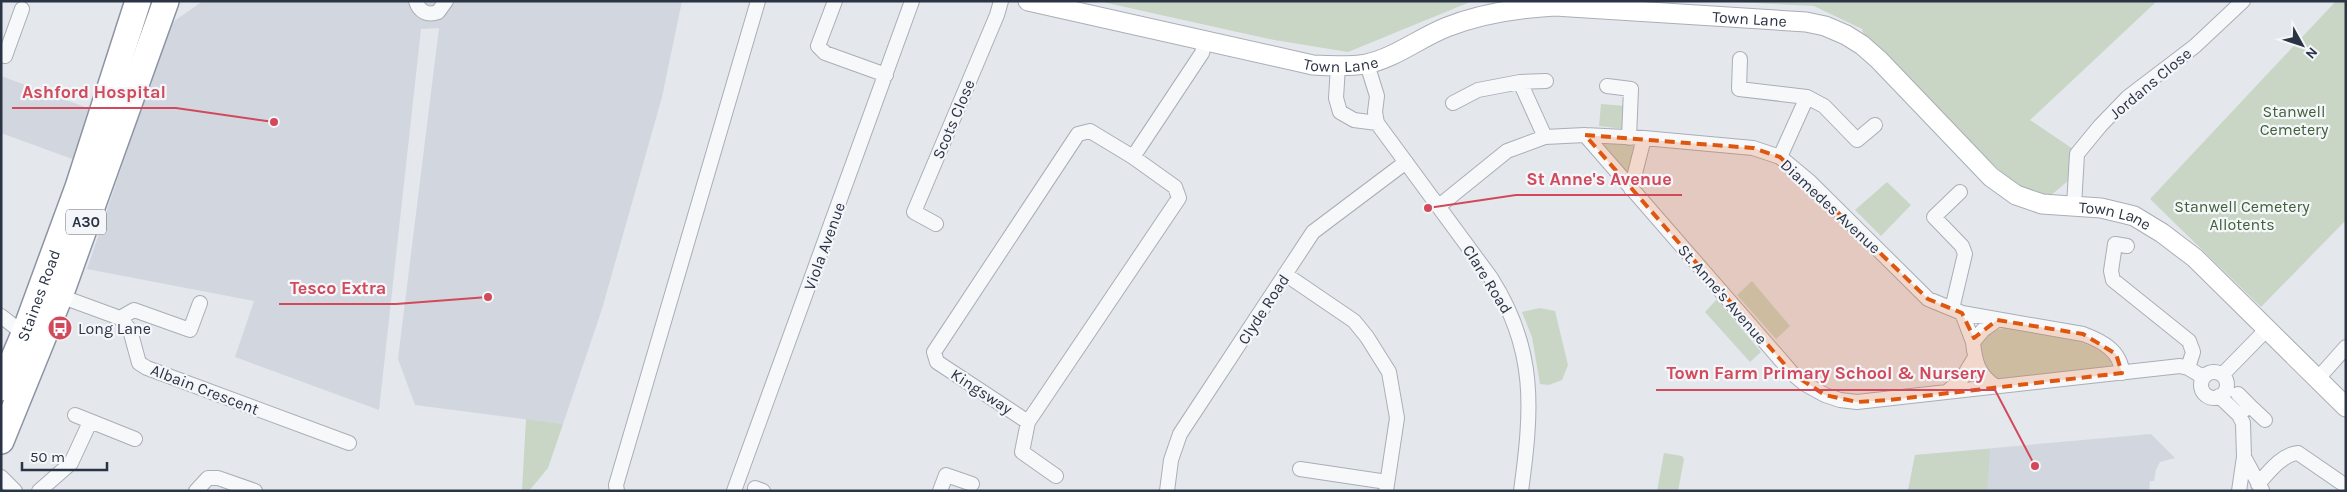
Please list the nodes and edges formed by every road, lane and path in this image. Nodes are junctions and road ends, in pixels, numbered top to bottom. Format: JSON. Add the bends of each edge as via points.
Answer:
{"nodes":[{"id":1,"x":138,"y":1,"type":"edge"},
{"id":2,"x":166,"y":1,"type":"edge"},
{"id":3,"x":416,"y":1,"type":"edge"},
{"id":4,"x":446,"y":1,"type":"edge"},
{"id":5,"x":758,"y":1,"type":"edge"},
{"id":6,"x":835,"y":1,"type":"edge"},
{"id":7,"x":912,"y":1,"type":"edge"},
{"id":8,"x":1001,"y":1,"type":"edge"},
{"id":9,"x":1028,"y":1,"type":"edge"},
{"id":10,"x":2243,"y":1,"type":"edge"},
{"id":11,"x":22,"y":10,"type":"dead end"},
{"id":12,"x":1205,"y":41,"type":"junction"},
{"id":13,"x":1,"y":55,"type":"edge"},
{"id":14,"x":1740,"y":59,"type":"dead end"},
{"id":15,"x":1367,"y":64,"type":"junction"},
{"id":16,"x":1338,"y":66,"type":"junction"},
{"id":17,"x":886,"y":75,"type":"junction"},
{"id":18,"x":1546,"y":81,"type":"dead end"},
{"id":19,"x":1520,"y":82,"type":"junction"},
{"id":20,"x":1606,"y":86,"type":"dead end"},
{"id":21,"x":1807,"y":97,"type":"junction"},
{"id":22,"x":1453,"y":103,"type":"dead end"},
{"id":23,"x":1377,"y":123,"type":"junction"},
{"id":24,"x":1875,"y":125,"type":"dead end"},
{"id":25,"x":1585,"y":135,"type":"junction"},
{"id":26,"x":1545,"y":137,"type":"junction"},
{"id":27,"x":1629,"y":138,"type":"junction"},
{"id":28,"x":1644,"y":138,"type":"junction"},
{"id":29,"x":1780,"y":156,"type":"junction"},
{"id":30,"x":1133,"y":157,"type":"junction"},
{"id":31,"x":1406,"y":162,"type":"junction"},
{"id":32,"x":1631,"y":189,"type":"junction"},
{"id":33,"x":1960,"y":192,"type":"dead end"},
{"id":34,"x":1439,"y":206,"type":"junction"},
{"id":35,"x":2074,"y":206,"type":"junction"},
{"id":36,"x":936,"y":224,"type":"dead end"},
{"id":37,"x":2127,"y":246,"type":"dead end"},
{"id":38,"x":1285,"y":274,"type":"junction"},
{"id":39,"x":60,"y":296,"type":"junction"},
{"id":40,"x":200,"y":303,"type":"dead end"},
{"id":41,"x":1957,"y":311,"type":"junction"},
{"id":42,"x":1,"y":316,"type":"edge"},
{"id":43,"x":120,"y":318,"type":"junction"},
{"id":44,"x":1997,"y":320,"type":"junction"},
{"id":45,"x":2267,"y":329,"type":"junction"},
{"id":46,"x":24,"y":334,"type":"junction"},
{"id":47,"x":1973,"y":342,"type":"junction"},
{"id":48,"x":2346,"y":347,"type":"edge"},
{"id":49,"x":1974,"y":359,"type":"junction"},
{"id":50,"x":2188,"y":368,"type":"junction"},
{"id":51,"x":2122,"y":373,"type":"junction"},
{"id":52,"x":2222,"y":375,"type":"junction"},
{"id":53,"x":2203,"y":377,"type":"junction"},
{"id":54,"x":2315,"y":378,"type":"junction"},
{"id":55,"x":1995,"y":386,"type":"junction"},
{"id":56,"x":1,"y":388,"type":"edge"},
{"id":57,"x":1948,"y":391,"type":"junction"},
{"id":58,"x":2238,"y":394,"type":"dead end"},
{"id":59,"x":2219,"y":396,"type":"junction"},
{"id":60,"x":2346,"y":407,"type":"edge"},
{"id":61,"x":2244,"y":410,"type":"junction"},
{"id":62,"x":75,"y":415,"type":"dead end"},
{"id":63,"x":2265,"y":420,"type":"dead end"},
{"id":64,"x":90,"y":422,"type":"junction"},
{"id":65,"x":1028,"y":422,"type":"junction"},
{"id":66,"x":135,"y":439,"type":"dead end"},
{"id":67,"x":1,"y":441,"type":"edge"},
{"id":68,"x":349,"y":444,"type":"dead end"},
{"id":69,"x":2244,"y":456,"type":"junction"},
{"id":70,"x":1300,"y":469,"type":"dead end"},
{"id":71,"x":1056,"y":476,"type":"dead end"},
{"id":72,"x":1,"y":477,"type":"edge"},
{"id":73,"x":972,"y":484,"type":"dead end"},
{"id":74,"x":1387,"y":486,"type":"edge"},
{"id":75,"x":2346,"y":486,"type":"edge"},
{"id":76,"x":2260,"y":487,"type":"edge"},
{"id":77,"x":15,"y":491,"type":"edge"},
{"id":78,"x":39,"y":491,"type":"edge"},
{"id":79,"x":196,"y":491,"type":"edge"},
{"id":80,"x":255,"y":491,"type":"edge"},
{"id":81,"x":617,"y":491,"type":"edge"},
{"id":82,"x":734,"y":491,"type":"edge"},
{"id":83,"x":940,"y":491,"type":"edge"},
{"id":84,"x":1167,"y":491,"type":"edge"},
{"id":85,"x":1521,"y":491,"type":"edge"},
{"id":86,"x":2239,"y":491,"type":"edge"}],
"edges":[{"from":1,"to":46,"type":"highway","name":"Staines Road","number":"A30","via":[[78,188]]},
{"from":2,"to":39,"type":"highway","name":"Staines Road","number":"A30"},
{"from":3,"to":4,"type":"street","via":[[422,11],[429,14],[438,12]]},
{"from":5,"to":81,"type":"street","via":[[616,484]]},
{"from":6,"to":17,"type":"street","via":[[818,46],[825,54]]},
{"from":7,"to":17,"type":"street","name":"Viola Avenue"},
{"from":8,"to":36,"type":"street","name":"Scots Close","via":[[914,212]]},
{"from":9,"to":12,"type":"main road","name":"Town Lane"},
{"from":10,"to":35,"type":"street","name":"Jordans Close","via":[[2195,46],[2128,97],[2094,133],[2077,154]]},
{"from":11,"to":13,"type":"street","via":[[4,56]]},
{"from":12,"to":16,"type":"main road","name":"Town Lane","via":[[1313,65]]},
{"from":12,"to":30,"type":"street","via":[[1202,53]]},
{"from":14,"to":21,"type":"street","via":[[1739,89]]},
{"from":15,"to":16,"type":"main road","name":"Town Lane"},
{"from":15,"to":23,"type":"street","via":[[1377,96]]},
{"from":15,"to":35,"type":"main road","name":"Town Lane","via":[[1454,25],[1500,11],[1530,7],[1806,22],[1832,29],[1862,45],[2002,186],[2035,202]]},
{"from":16,"to":23,"type":"street","via":[[1336,98],[1340,112],[1354,120]]},
{"from":17,"to":82,"type":"street","name":"Viola Avenue"},
{"from":18,"to":19,"type":"street"},
{"from":19,"to":22,"type":"street","via":[[1478,90]]},
{"from":19,"to":26,"type":"street"},
{"from":20,"to":27,"type":"street","via":[[1631,89]]},
{"from":21,"to":24,"type":"street","via":[[1824,106],[1857,140]]},
{"from":21,"to":29,"type":"street"},
{"from":23,"to":31,"type":"street","name":"Clare Road"},
{"from":25,"to":26,"type":"street"},
{"from":25,"to":27,"type":"street","name":"Diamedes Avenue"},
{"from":25,"to":32,"type":"street","name":"St. Anne's Avenue"},
{"from":26,"to":34,"type":"street","via":[[1507,151]]},
{"from":27,"to":28,"type":"street","name":"Diamedes Avenue"},
{"from":28,"to":29,"type":"street","name":"Diamedes Avenue","via":[[1662,135],[1753,148]]},
{"from":28,"to":32,"type":"street"},
{"from":29,"to":41,"type":"street","name":"Diamedes Avenue","via":[[1928,299]]},
{"from":30,"to":65,"type":"street","name":"Kingsway","via":[[1175,187],[1179,198]]},
{"from":30,"to":65,"type":"street","name":"Kingsway","via":[[1090,132],[1078,134],[934,352],[937,362]]},
{"from":31,"to":34,"type":"street","name":"Clare Road"},
{"from":31,"to":38,"type":"street","name":"Clyde Road","via":[[1313,232]]},
{"from":32,"to":57,"type":"street","name":"St. Anne's Avenue","via":[[1805,384],[1833,398],[1857,402]]},
{"from":33,"to":41,"type":"street","via":[[1934,217],[1962,246],[1965,254]]},
{"from":34,"to":85,"type":"street","name":"Clare Road","via":[[1500,292],[1521,344],[1530,404]]},
{"from":35,"to":45,"type":"main road","name":"Town Lane","via":[[2134,216],[2162,233],[2195,258]]},
{"from":37,"to":50,"type":"street","via":[[2115,244],[2113,280],[2189,341],[2193,352]]},
{"from":38,"to":74,"type":"street","via":[[1354,321],[1389,372],[1397,418]]},
{"from":38,"to":84,"type":"street","name":"Clyde Road","via":[[1180,434],[1171,460]]},
{"from":39,"to":43,"type":"street"},
{"from":39,"to":67,"type":"highway","name":"Staines Road","number":"A30"},
{"from":40,"to":43,"type":"street","via":[[190,330],[134,310]]},
{"from":41,"to":44,"type":"street","name":"Diamedes Avenue"},
{"from":41,"to":47,"type":"street"},
{"from":42,"to":46,"type":"street"},
{"from":43,"to":68,"type":"street","name":"Albain Crescent","via":[[130,330],[139,363],[147,368]]},
{"from":44,"to":47,"type":"street"},
{"from":44,"to":51,"type":"street","name":"Diamedes Avenue","via":[[2096,338],[2120,359]]},
{"from":45,"to":52,"type":"street"},
{"from":45,"to":54,"type":"main road","name":"Town Lane"},
{"from":46,"to":56,"type":"highway","name":"Staines Road","number":"A30"},
{"from":47,"to":49,"type":"street"},
{"from":48,"to":54,"type":"street"},
{"from":49,"to":55,"type":"street","via":[[1982,375]]},
{"from":49,"to":57,"type":"street","via":[[1963,377]]},
{"from":50,"to":51,"type":"street","name":"St. Anne's Avenue"},
{"from":50,"to":53,"type":"street"},
{"from":51,"to":55,"type":"street","name":"St. Anne's Avenue"},
{"from":52,"to":53,"type":"street","via":[[2214,372]]},
{"from":52,"to":59,"type":"street","via":[[2226,386]]},
{"from":53,"to":59,"type":"street","via":[[2201,386],[2204,393],[2211,397]]},
{"from":54,"to":60,"type":"main road","name":"Town Lane"},
{"from":55,"to":57,"type":"street","name":"St. Anne's Avenue"},
{"from":58,"to":61,"type":"street"},
{"from":59,"to":61,"type":"street"},
{"from":61,"to":63,"type":"street"},
{"from":61,"to":69,"type":"street"},
{"from":62,"to":64,"type":"street"},
{"from":64,"to":66,"type":"street"},
{"from":64,"to":78,"type":"street","via":[[71,463]]},
{"from":65,"to":71,"type":"street","via":[[1022,452]]},
{"from":69,"to":76,"type":"street"},
{"from":69,"to":86,"type":"street"},
{"from":70,"to":74,"type":"street"},
{"from":72,"to":77,"type":"street"},
{"from":73,"to":83,"type":"street","via":[[946,475]]},
{"from":75,"to":76,"type":"street","via":[[2298,453],[2280,462]]},
{"from":79,"to":80,"type":"street","via":[[208,478],[218,478]]}]}
